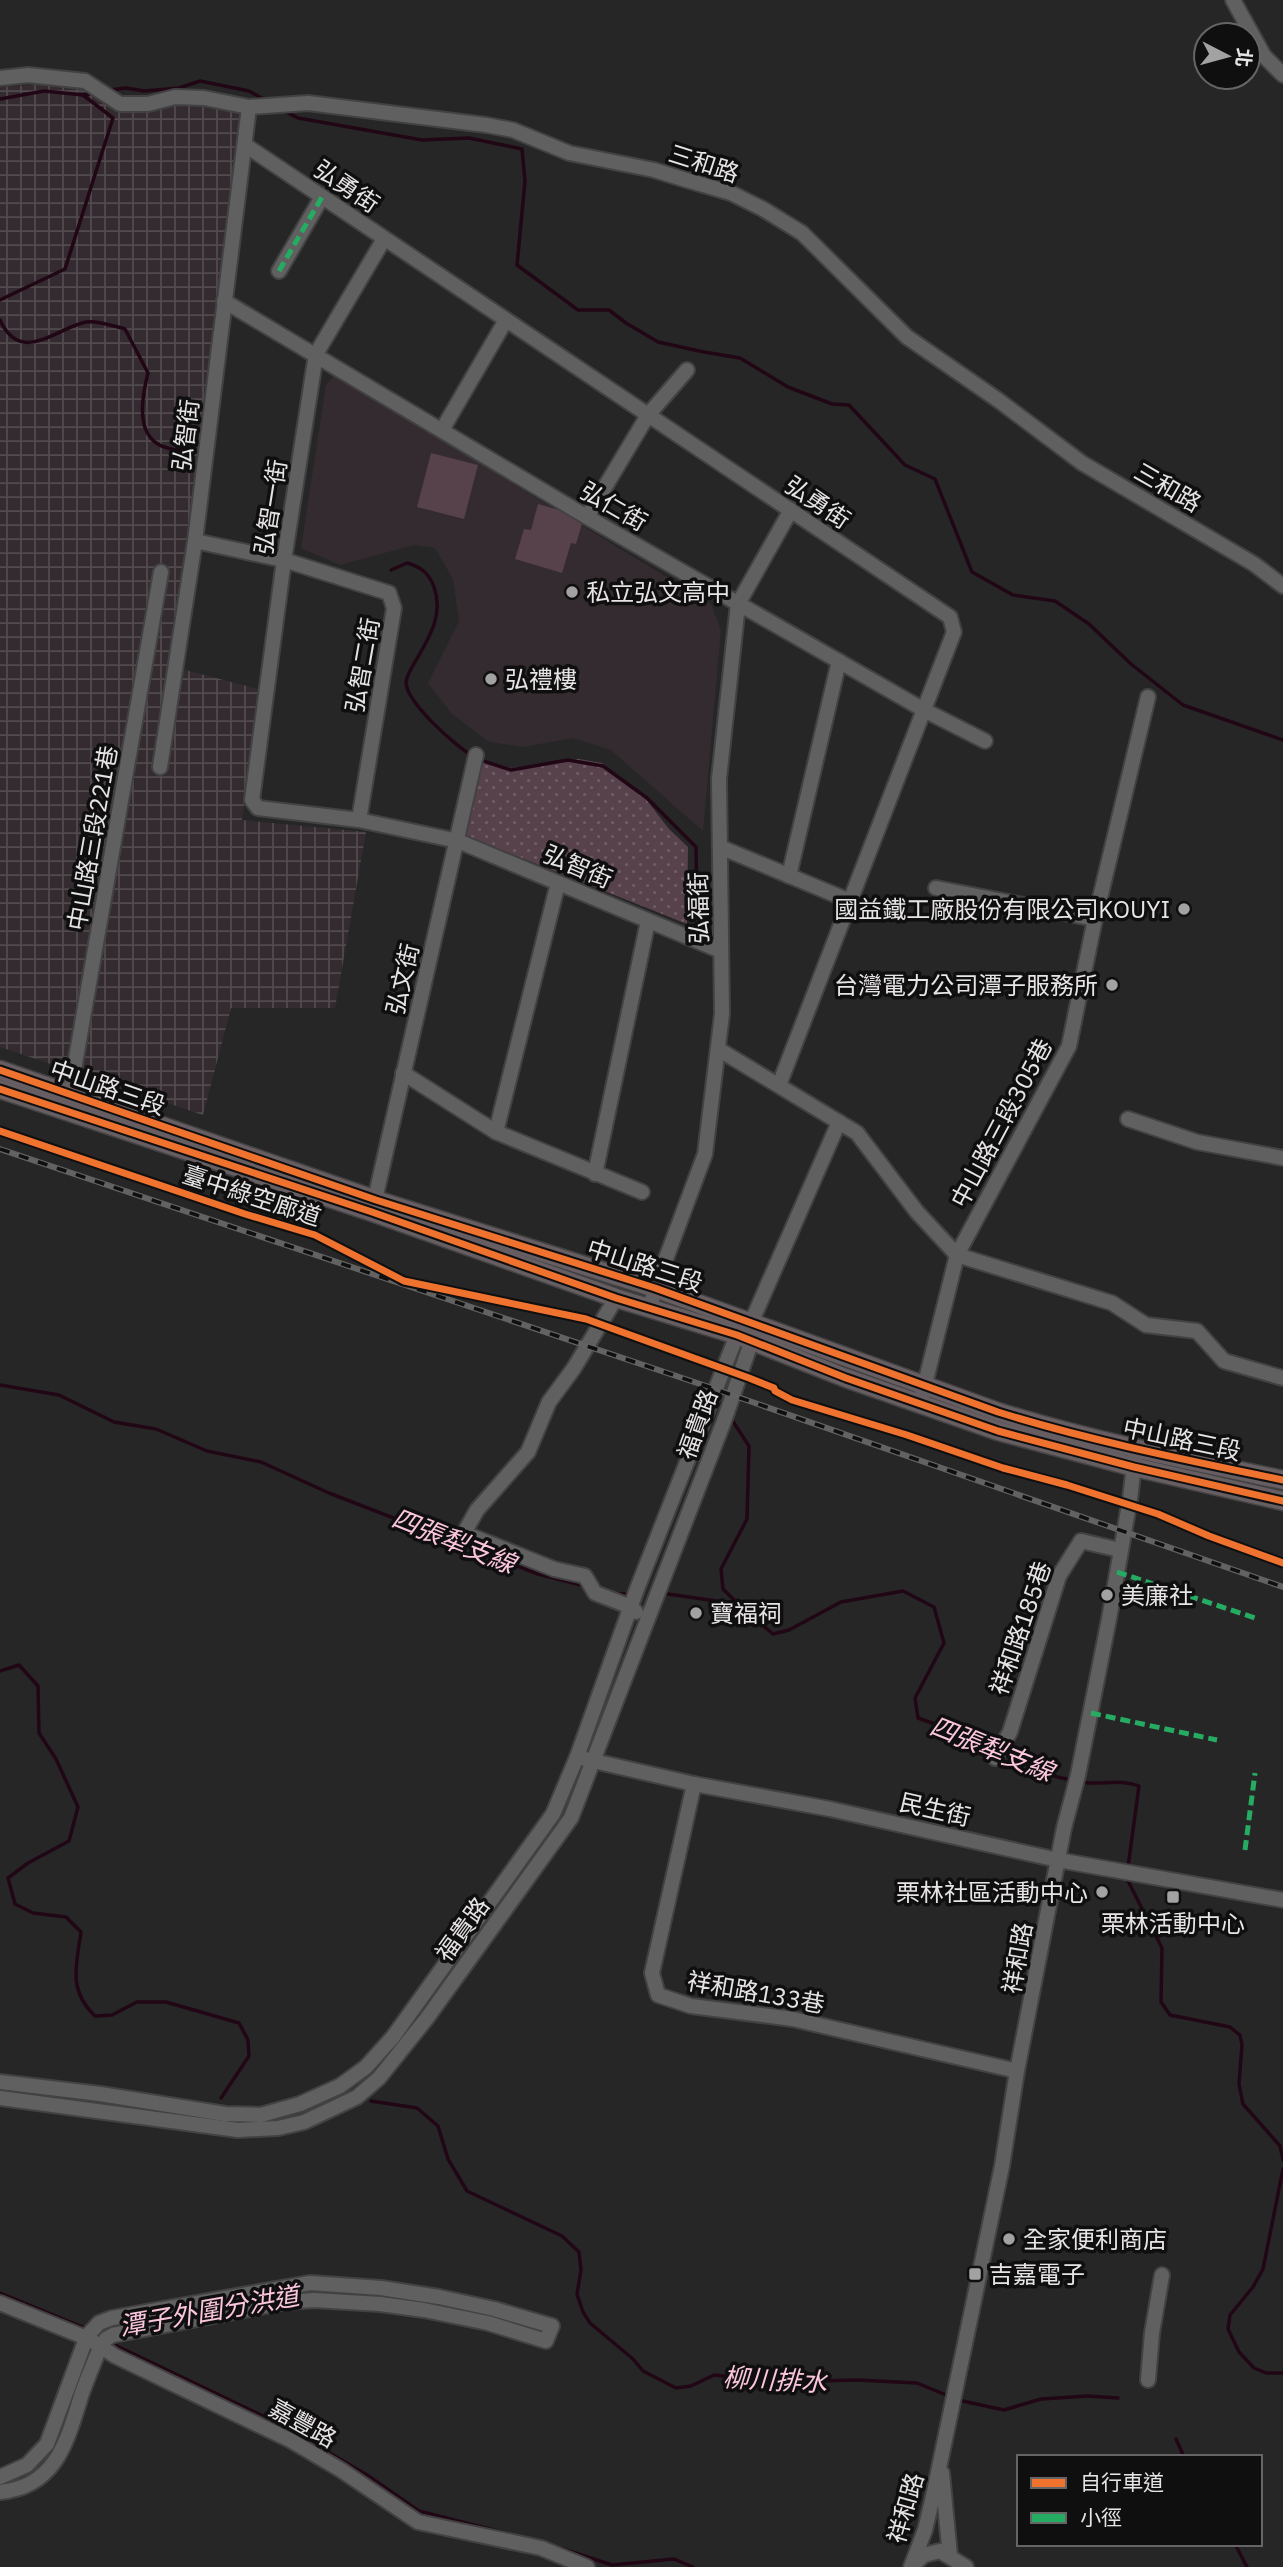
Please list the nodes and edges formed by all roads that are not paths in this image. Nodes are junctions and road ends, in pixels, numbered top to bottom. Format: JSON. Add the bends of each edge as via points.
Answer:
{"nodes":[{"id":1,"x":1220,"y":0,"type":"edge"},
{"id":2,"x":1234,"y":4,"type":"edge"},
{"id":3,"x":1283,"y":75,"type":"edge"},
{"id":4,"x":0,"y":78,"type":"edge"},
{"id":5,"x":249,"y":107,"type":"junction"},
{"id":6,"x":245,"y":145,"type":"junction"},
{"id":7,"x":322,"y":197,"type":"junction"},
{"id":8,"x":384,"y":239,"type":"junction"},
{"id":9,"x":279,"y":271,"type":"dead end"},
{"id":10,"x":224,"y":301,"type":"junction"},
{"id":11,"x":506,"y":320,"type":"junction"},
{"id":12,"x":316,"y":354,"type":"junction"},
{"id":13,"x":687,"y":370,"type":"dead end"},
{"id":14,"x":648,"y":415,"type":"junction"},
{"id":15,"x":442,"y":430,"type":"junction"},
{"id":16,"x":791,"y":510,"type":"junction"},
{"id":17,"x":587,"y":517,"type":"junction"},
{"id":18,"x":195,"y":541,"type":"junction"},
{"id":19,"x":285,"y":560,"type":"junction"},
{"id":20,"x":161,"y":572,"type":"dead end"},
{"id":21,"x":1283,"y":586,"type":"edge"},
{"id":22,"x":738,"y":604,"type":"junction"},
{"id":23,"x":839,"y":661,"type":"junction"},
{"id":24,"x":1147,"y":697,"type":"dead end"},
{"id":25,"x":924,"y":710,"type":"junction"},
{"id":26,"x":985,"y":741,"type":"dead end"},
{"id":27,"x":476,"y":755,"type":"dead end"},
{"id":28,"x":160,"y":767,"type":"dead end"},
{"id":29,"x":252,"y":800,"type":"joint"},
{"id":30,"x":359,"y":820,"type":"junction"},
{"id":31,"x":458,"y":841,"type":"junction"},
{"id":32,"x":720,"y":847,"type":"junction"},
{"id":33,"x":789,"y":876,"type":"junction"},
{"id":34,"x":558,"y":883,"type":"junction"},
{"id":35,"x":936,"y":888,"type":"dead end"},
{"id":36,"x":850,"y":901,"type":"junction"},
{"id":37,"x":1095,"y":919,"type":"junction"},
{"id":38,"x":648,"y":921,"type":"junction"},
{"id":39,"x":721,"y":951,"type":"junction"},
{"id":40,"x":718,"y":1049,"type":"junction"},
{"id":41,"x":0,"y":1070,"type":"edge"},
{"id":42,"x":402,"y":1073,"type":"junction"},
{"id":43,"x":779,"y":1085,"type":"junction"},
{"id":44,"x":0,"y":1089,"type":"edge"},
{"id":45,"x":69,"y":1094,"type":"junction"},
{"id":46,"x":67,"y":1112,"type":"junction"},
{"id":47,"x":1128,"y":1119,"type":"dead end"},
{"id":48,"x":839,"y":1122,"type":"junction"},
{"id":49,"x":496,"y":1132,"type":"junction"},
{"id":50,"x":1283,"y":1158,"type":"edge"},
{"id":51,"x":595,"y":1174,"type":"junction"},
{"id":52,"x":642,"y":1192,"type":"dead end"},
{"id":53,"x":374,"y":1206,"type":"junction"},
{"id":54,"x":957,"y":1255,"type":"junction"},
{"id":55,"x":655,"y":1288,"type":"junction"},
{"id":56,"x":617,"y":1298,"type":"junction"},
{"id":57,"x":650,"y":1309,"type":"junction"},
{"id":58,"x":746,"y":1333,"type":"junction"},
{"id":59,"x":1283,"y":1378,"type":"edge"},
{"id":60,"x":926,"y":1385,"type":"junction"},
{"id":61,"x":919,"y":1404,"type":"junction"},
{"id":62,"x":1136,"y":1449,"type":"junction"},
{"id":63,"x":1134,"y":1467,"type":"junction"},
{"id":64,"x":1283,"y":1480,"type":"edge"},
{"id":65,"x":1283,"y":1501,"type":"edge"},
{"id":66,"x":1120,"y":1550,"type":"junction"},
{"id":67,"x":631,"y":1607,"type":"junction"},
{"id":68,"x":647,"y":1622,"type":"junction"},
{"id":69,"x":999,"y":1753,"type":"dead end"},
{"id":70,"x":577,"y":1757,"type":"junction"},
{"id":71,"x":593,"y":1761,"type":"junction"},
{"id":72,"x":694,"y":1784,"type":"junction"},
{"id":73,"x":1058,"y":1860,"type":"junction"},
{"id":74,"x":1283,"y":1900,"type":"edge"},
{"id":75,"x":1017,"y":2071,"type":"junction"},
{"id":76,"x":0,"y":2082,"type":"edge"},
{"id":77,"x":0,"y":2098,"type":"edge"},
{"id":78,"x":1162,"y":2275,"type":"dead end"},
{"id":79,"x":334,"y":2285,"type":"junction"},
{"id":80,"x":332,"y":2301,"type":"junction"},
{"id":81,"x":0,"y":2303,"type":"edge"},
{"id":82,"x":86,"y":2338,"type":"junction"},
{"id":83,"x":102,"y":2345,"type":"junction"},
{"id":84,"x":1148,"y":2381,"type":"dead end"},
{"id":85,"x":43,"y":2450,"type":"junction"},
{"id":86,"x":57,"y":2459,"type":"junction"},
{"id":87,"x":941,"y":2462,"type":"junction"},
{"id":88,"x":0,"y":2477,"type":"edge"},
{"id":89,"x":0,"y":2493,"type":"edge"},
{"id":90,"x":950,"y":2556,"type":"junction"},
{"id":91,"x":587,"y":2567,"type":"edge"},
{"id":92,"x":911,"y":2567,"type":"edge"},
{"id":93,"x":966,"y":2567,"type":"edge"}],
"edges":[{"from":1,"to":2,"type":"street"},
{"from":2,"to":3,"type":"street","via":[[1264,57]]},
{"from":4,"to":5,"type":"street","name":"三和路","via":[[28,75],[85,82],[120,104],[184,97]]},
{"from":5,"to":6,"type":"street","name":"弘智街"},
{"from":5,"to":21,"type":"street","name":"三和路","via":[[331,104],[486,125],[513,130],[569,153],[654,170],[731,193],[802,233],[907,337],[1082,463],[1254,564]]},
{"from":6,"to":7,"type":"street","name":"弘勇街"},
{"from":6,"to":10,"type":"street","name":"弘智街"},
{"from":7,"to":8,"type":"street","name":"弘勇街"},
{"from":7,"to":9,"type":"street"},
{"from":8,"to":11,"type":"street","name":"弘勇街"},
{"from":8,"to":12,"type":"street","name":"弘智一街"},
{"from":10,"to":12,"type":"street","name":"弘仁街"},
{"from":10,"to":18,"type":"street","name":"弘智街"},
{"from":11,"to":14,"type":"street","name":"弘勇街"},
{"from":11,"to":15,"type":"street"},
{"from":12,"to":15,"type":"street","name":"弘仁街"},
{"from":12,"to":19,"type":"street","name":"弘智一街"},
{"from":13,"to":14,"type":"street"},
{"from":14,"to":16,"type":"street","name":"弘勇街"},
{"from":14,"to":17,"type":"street"},
{"from":15,"to":17,"type":"street","name":"弘仁街"},
{"from":16,"to":22,"type":"street","name":"弘福街"},
{"from":16,"to":25,"type":"street","name":"弘勇街","via":[[950,617],[954,632]]},
{"from":17,"to":22,"type":"street","name":"弘仁街"},
{"from":18,"to":19,"type":"street","name":"弘智二街"},
{"from":18,"to":28,"type":"street","name":"弘智街"},
{"from":19,"to":29,"type":"street","name":"弘智一街"},
{"from":19,"to":30,"type":"street","name":"弘智二街","via":[[389,593],[394,608]]},
{"from":20,"to":45,"type":"street","name":"中山路三段221巷"},
{"from":22,"to":23,"type":"street","name":"弘仁街"},
{"from":22,"to":32,"type":"street","name":"弘福街","via":[[719,779]]},
{"from":23,"to":25,"type":"street","name":"弘仁街"},
{"from":23,"to":33,"type":"street"},
{"from":24,"to":37,"type":"street","name":"中山路三段305巷"},
{"from":25,"to":26,"type":"street","name":"弘仁街"},
{"from":25,"to":36,"type":"street","name":"弘勇街"},
{"from":27,"to":31,"type":"street","name":"弘文街"},
{"from":29,"to":30,"type":"street","name":"弘智街","via":[[258,808]]},
{"from":30,"to":31,"type":"street","name":"弘智街"},
{"from":31,"to":34,"type":"street","name":"弘智街"},
{"from":31,"to":42,"type":"street","name":"弘文街"},
{"from":32,"to":33,"type":"street"},
{"from":32,"to":39,"type":"street","name":"弘福街"},
{"from":33,"to":36,"type":"street"},
{"from":34,"to":38,"type":"street","name":"弘智街"},
{"from":34,"to":49,"type":"street"},
{"from":35,"to":37,"type":"street"},
{"from":36,"to":43,"type":"street","name":"弘勇街"},
{"from":37,"to":54,"type":"street","name":"中山路三段305巷","via":[[1069,1046]]},
{"from":38,"to":39,"type":"street","name":"弘智街"},
{"from":38,"to":51,"type":"street"},
{"from":39,"to":40,"type":"street","name":"弘福街"},
{"from":40,"to":43,"type":"street"},
{"from":40,"to":55,"type":"street","name":"弘福街","via":[[705,1154]]},
{"from":41,"to":45,"type":"main road","name":"中山路三段"},
{"from":42,"to":49,"type":"street"},
{"from":42,"to":53,"type":"street","name":"弘文街"},
{"from":43,"to":48,"type":"street"},
{"from":44,"to":46,"type":"main road","name":"中山路三段"},
{"from":45,"to":46,"type":"street","name":"中山路三段221巷"},
{"from":45,"to":53,"type":"main road","name":"中山路三段"},
{"from":46,"to":53,"type":"main road","name":"中山路三段"},
{"from":47,"to":50,"type":"street","via":[[1197,1142]]},
{"from":48,"to":54,"type":"street","via":[[857,1133],[917,1212]]},
{"from":48,"to":58,"type":"street"},
{"from":49,"to":51,"type":"street"},
{"from":51,"to":52,"type":"street"},
{"from":53,"to":55,"type":"main road","name":"中山路三段"},
{"from":53,"to":56,"type":"main road","name":"中山路三段"},
{"from":54,"to":59,"type":"street","via":[[1112,1303],[1146,1325],[1197,1331],[1224,1361]]},
{"from":54,"to":60,"type":"street","name":"中山路三段305巷"},
{"from":55,"to":57,"type":"street","name":"弘福街"},
{"from":55,"to":58,"type":"main road","name":"中山路三段"},
{"from":56,"to":57,"type":"main road","name":"中山路三段"},
{"from":56,"to":67,"type":"street","via":[[549,1402],[528,1452],[477,1510],[464,1532],[554,1569],[585,1576],[595,1593]]},
{"from":57,"to":58,"type":"main road","name":"中山路三段"},
{"from":58,"to":60,"type":"main road","name":"中山路三段"},
{"from":58,"to":61,"type":"main road","name":"中山路三段","via":[[846,1378]]},
{"from":58,"to":67,"type":"street","name":"福貴路"},
{"from":58,"to":68,"type":"street","name":"福貴路","via":[[724,1421]]},
{"from":60,"to":61,"type":"street","name":"中山路三段305巷"},
{"from":60,"to":62,"type":"main road","name":"中山路三段","via":[[1036,1424]]},
{"from":61,"to":63,"type":"main road","name":"中山路三段","via":[[998,1431]]},
{"from":62,"to":63,"type":"street","name":"祥和路"},
{"from":62,"to":64,"type":"main road","name":"中山路三段"},
{"from":63,"to":65,"type":"main road","name":"中山路三段"},
{"from":63,"to":66,"type":"street","name":"祥和路"},
{"from":66,"to":69,"type":"street","name":"祥和路185巷","via":[[1080,1541],[1068,1560]]},
{"from":66,"to":73,"type":"street","name":"祥和路"},
{"from":67,"to":68,"type":"street"},
{"from":67,"to":70,"type":"street","name":"福貴路"},
{"from":68,"to":71,"type":"street","name":"福貴路"},
{"from":70,"to":71,"type":"street","name":"民生街"},
{"from":70,"to":76,"type":"street","name":"福貴路","via":[[553,1814],[393,2037],[366,2067],[340,2086],[261,2115],[225,2114]]},
{"from":71,"to":72,"type":"street","name":"民生街"},
{"from":71,"to":77,"type":"street","name":"福貴路","via":[[571,1818],[407,2044],[357,2097],[304,2122],[238,2130]]},
{"from":72,"to":73,"type":"street","name":"民生街"},
{"from":72,"to":75,"type":"street","name":"祥和路133巷","via":[[652,1973],[657,1995],[691,2006],[793,2020]]},
{"from":73,"to":74,"type":"street","name":"民生街"},
{"from":73,"to":75,"type":"street","name":"祥和路"},
{"from":75,"to":87,"type":"street","name":"祥和路"},
{"from":78,"to":84,"type":"street"},
{"from":79,"to":80,"type":"street"},
{"from":79,"to":80,"type":"street","via":[[454,2300],[552,2326],[546,2341],[424,2310]]},
{"from":79,"to":82,"type":"street","via":[[296,2284],[112,2318]]},
{"from":80,"to":83,"type":"street","via":[[286,2302],[127,2332],[113,2335]]},
{"from":81,"to":82,"type":"street","name":"嘉豐路"},
{"from":82,"to":83,"type":"street","name":"嘉豐路"},
{"from":82,"to":85,"type":"street"},
{"from":83,"to":86,"type":"street"},
{"from":83,"to":91,"type":"street","name":"嘉豐路","via":[[115,2356],[290,2440],[418,2522],[541,2549]]},
{"from":85,"to":86,"type":"street"},
{"from":85,"to":88,"type":"street","via":[[20,2470]]},
{"from":86,"to":89,"type":"street","via":[[29,2485]]},
{"from":87,"to":90,"type":"street","name":"祥和路"},
{"from":87,"to":92,"type":"street","name":"祥和路"},
{"from":90,"to":92,"type":"street","via":[[932,2551]]},
{"from":90,"to":93,"type":"street"}]}
